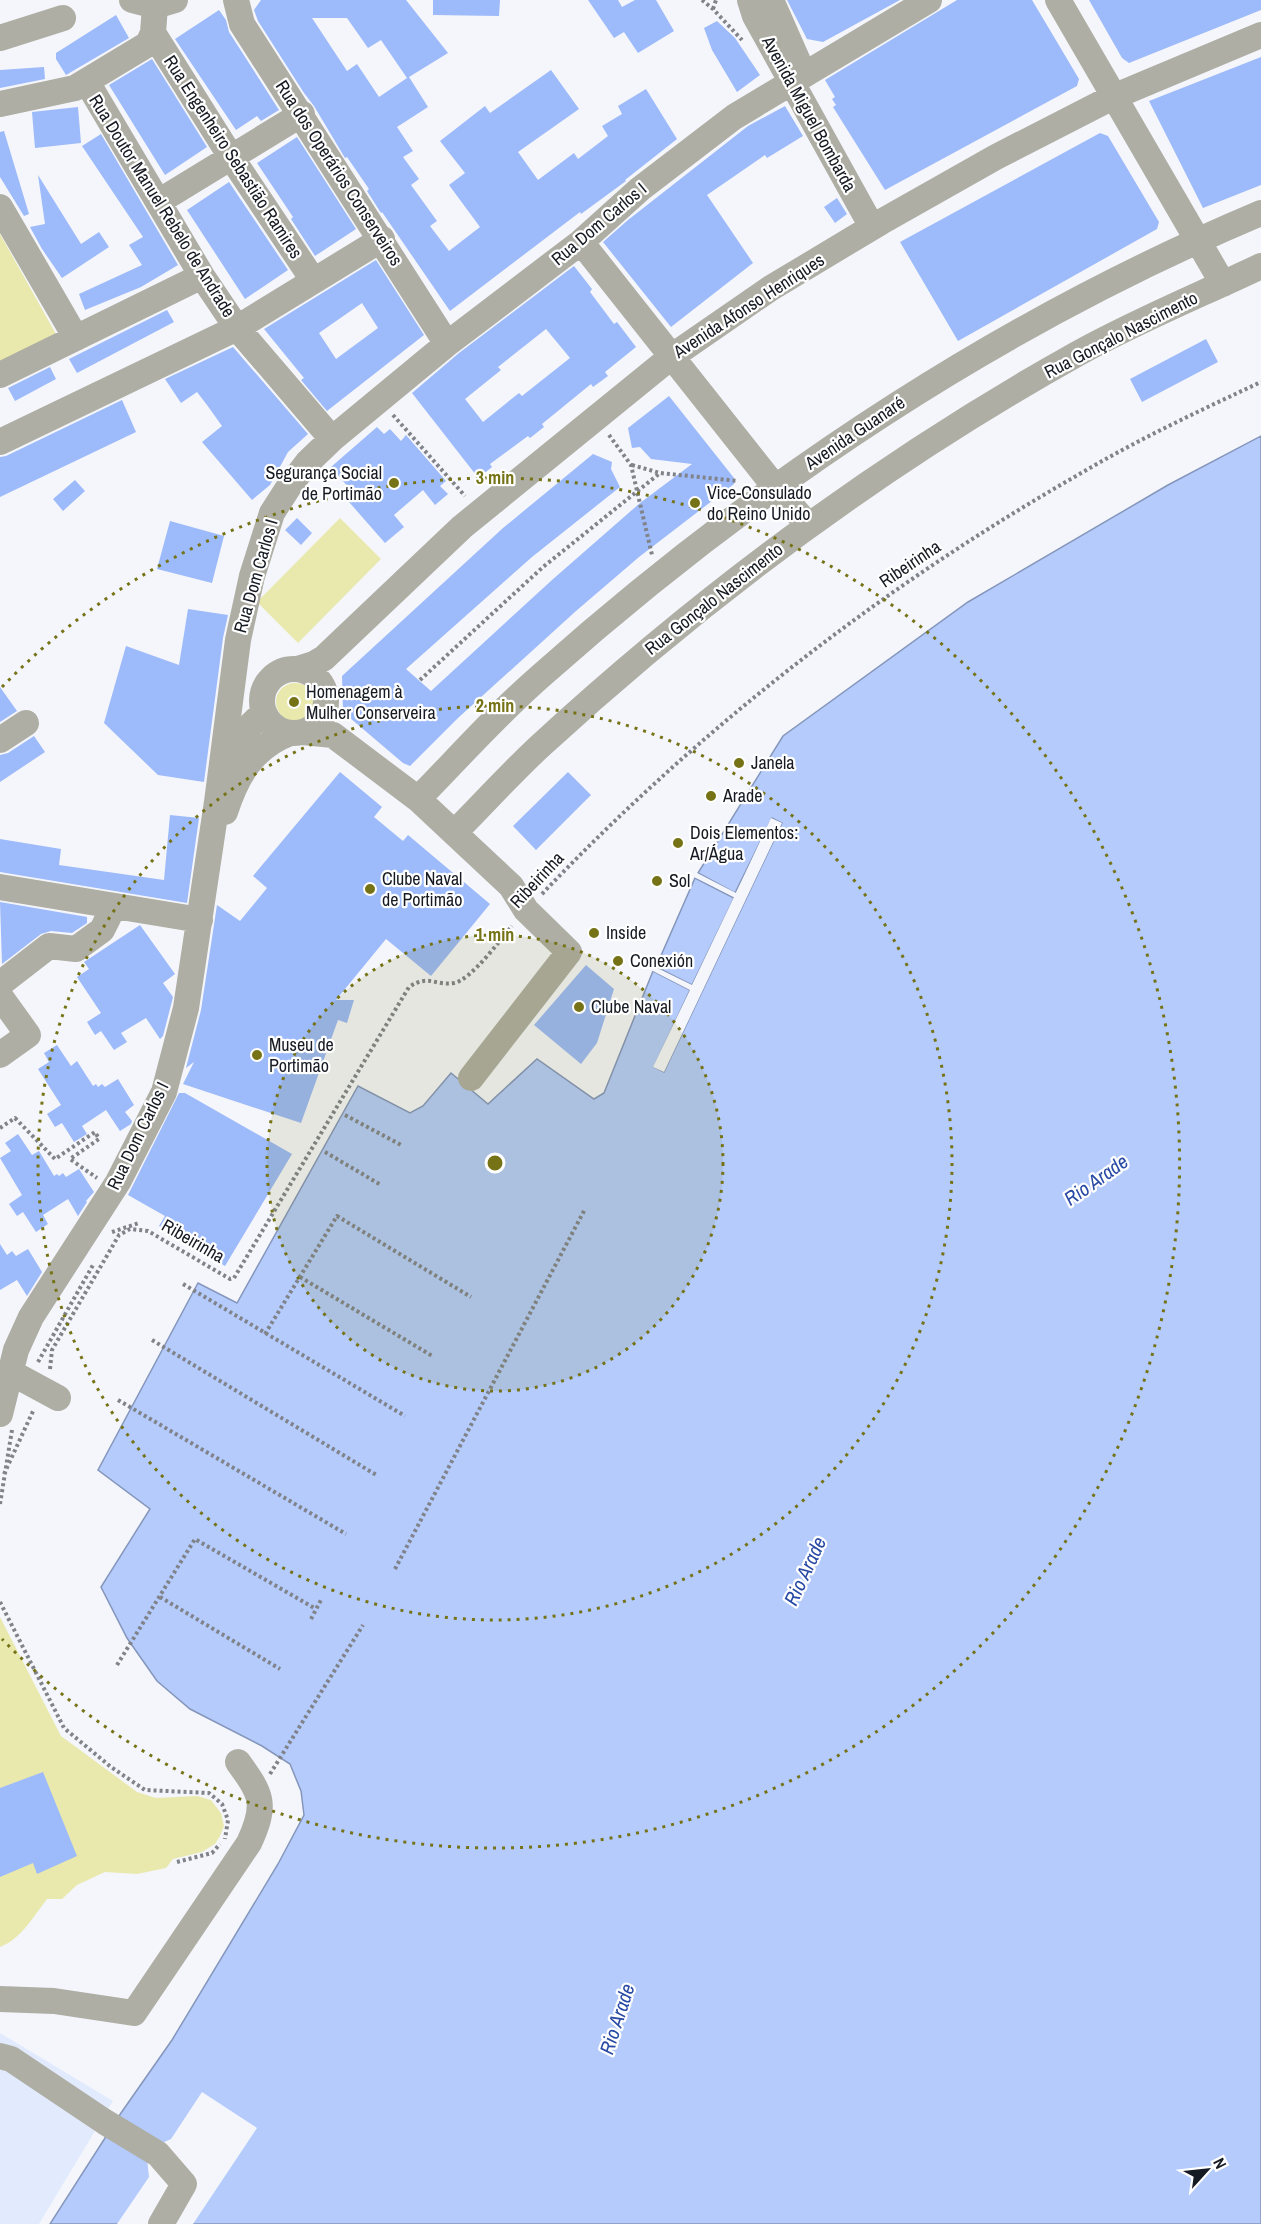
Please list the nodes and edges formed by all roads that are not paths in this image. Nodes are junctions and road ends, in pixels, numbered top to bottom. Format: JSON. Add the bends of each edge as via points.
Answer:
{"nodes":[{"id":1,"x":236,"y":0,"type":"edge"},
{"id":2,"x":1058,"y":0,"type":"edge"},
{"id":3,"x":154,"y":2,"type":"edge"},
{"id":4,"x":925,"y":2,"type":"edge"},
{"id":5,"x":754,"y":4,"type":"edge"},
{"id":6,"x":63,"y":18,"type":"dead end"},
{"id":7,"x":153,"y":33,"type":"junction"},
{"id":8,"x":1261,"y":35,"type":"edge"},
{"id":9,"x":0,"y":38,"type":"edge"},
{"id":10,"x":791,"y":43,"type":"junction"},
{"id":11,"x":798,"y":78,"type":"junction"},
{"id":12,"x":87,"y":82,"type":"junction"},
{"id":13,"x":1113,"y":97,"type":"junction"},
{"id":14,"x":0,"y":104,"type":"edge"},
{"id":15,"x":302,"y":114,"type":"junction"},
{"id":16,"x":231,"y":157,"type":"junction"},
{"id":17,"x":158,"y":202,"type":"junction"},
{"id":18,"x":0,"y":207,"type":"edge"},
{"id":19,"x":1261,"y":213,"type":"edge"},
{"id":20,"x":876,"y":224,"type":"junction"},
{"id":21,"x":382,"y":239,"type":"junction"},
{"id":22,"x":1198,"y":239,"type":"junction"},
{"id":23,"x":581,"y":242,"type":"junction"},
{"id":24,"x":1261,"y":266,"type":"edge"},
{"id":25,"x":202,"y":276,"type":"junction"},
{"id":26,"x":313,"y":280,"type":"junction"},
{"id":27,"x":1223,"y":284,"type":"junction"},
{"id":28,"x":237,"y":328,"type":"junction"},
{"id":29,"x":76,"y":338,"type":"junction"},
{"id":30,"x":447,"y":344,"type":"junction"},
{"id":31,"x":671,"y":357,"type":"junction"},
{"id":32,"x":0,"y":375,"type":"edge"},
{"id":33,"x":332,"y":439,"type":"junction"},
{"id":34,"x":0,"y":442,"type":"edge"},
{"id":35,"x":775,"y":487,"type":"junction"},
{"id":36,"x":808,"y":525,"type":"junction"},
{"id":37,"x":238,"y":640,"type":"junction"},
{"id":38,"x":298,"y":669,"type":"junction"},
{"id":39,"x":263,"y":703,"type":"junction"},
{"id":40,"x":26,"y":723,"type":"dead end"},
{"id":41,"x":296,"y":732,"type":"junction"},
{"id":42,"x":0,"y":740,"type":"edge"},
{"id":43,"x":418,"y":799,"type":"junction"},
{"id":44,"x":217,"y":802,"type":"junction"},
{"id":45,"x":455,"y":832,"type":"junction"},
{"id":46,"x":208,"y":860,"type":"junction"},
{"id":47,"x":0,"y":887,"type":"edge"},
{"id":48,"x":114,"y":906,"type":"junction"},
{"id":49,"x":200,"y":920,"type":"junction"},
{"id":50,"x":0,"y":984,"type":"edge"},
{"id":51,"x":0,"y":996,"type":"edge"},
{"id":52,"x":0,"y":1055,"type":"edge"},
{"id":53,"x":471,"y":1078,"type":"dead end"},
{"id":54,"x":27,"y":1373,"type":"edge"},
{"id":55,"x":7,"y":1417,"type":"edge"},
{"id":56,"x":238,"y":1762,"type":"dead end"},
{"id":57,"x":0,"y":1999,"type":"edge"},
{"id":58,"x":0,"y":2056,"type":"edge"},
{"id":59,"x":161,"y":2224,"type":"edge"}],
"edges":[{"from":1,"to":15,"type":"street","name":"Rua dos Operários Conserveiros","via":[[242,24]]},
{"from":2,"to":13,"type":"street"},
{"from":3,"to":7,"type":"street"},
{"from":4,"to":10,"type":"street","name":"Rua Dom Carlos I","via":[[830,50],[803,58]]},
{"from":4,"to":11,"type":"street","name":"Rua Dom Carlos I"},
{"from":5,"to":10,"type":"street","name":"Avenida Miguel Bombarda"},
{"from":5,"to":11,"type":"street","name":"Avenida Miguel Bombarda"},
{"from":6,"to":9,"type":"street"},
{"from":7,"to":12,"type":"street","via":[[148,44]]},
{"from":7,"to":16,"type":"street","name":"Rua Engenheiro Sebastião Ramires"},
{"from":8,"to":13,"type":"street","name":"Avenida Afonso Henriques"},
{"from":10,"to":11,"type":"street","name":"Avenida Miguel Bombarda"},
{"from":11,"to":20,"type":"street","name":"Avenida Miguel Bombarda"},
{"from":11,"to":23,"type":"street","name":"Rua Dom Carlos I","via":[[734,117],[640,189]]},
{"from":12,"to":14,"type":"street","via":[[63,92]]},
{"from":12,"to":17,"type":"street","name":"Rua Doutor Manuel Rebelo de Andrade"},
{"from":13,"to":20,"type":"street","name":"Avenida Afonso Henriques"},
{"from":13,"to":22,"type":"street"},
{"from":15,"to":16,"type":"street"},
{"from":15,"to":21,"type":"street","name":"Rua dos Operários Conserveiros"},
{"from":16,"to":17,"type":"street"},
{"from":16,"to":26,"type":"street","name":"Rua Engenheiro Sebastião Ramires"},
{"from":17,"to":25,"type":"street","name":"Rua Doutor Manuel Rebelo de Andrade"},
{"from":18,"to":29,"type":"street"},
{"from":19,"to":22,"type":"street","name":"Avenida Guanaré"},
{"from":20,"to":31,"type":"street","name":"Avenida Afonso Henriques","via":[[771,288]]},
{"from":21,"to":26,"type":"street"},
{"from":21,"to":30,"type":"street","name":"Rua dos Operários Conserveiros"},
{"from":22,"to":27,"type":"street"},
{"from":22,"to":35,"type":"street","name":"Avenida Guanaré","via":[[1029,325],[910,396]]},
{"from":23,"to":30,"type":"street","name":"Rua Dom Carlos I"},
{"from":23,"to":31,"type":"street"},
{"from":24,"to":27,"type":"street","name":"Rua Gonçalo Nascimento"},
{"from":25,"to":28,"type":"street","name":"Rua Doutor Manuel Rebelo de Andrade"},
{"from":25,"to":29,"type":"street"},
{"from":26,"to":28,"type":"street"},
{"from":27,"to":36,"type":"street","name":"Rua Gonçalo Nascimento","via":[[1078,354],[896,464]]},
{"from":28,"to":33,"type":"street","name":"Rua Doutor Manuel Rebelo de Andrade"},
{"from":28,"to":34,"type":"street"},
{"from":29,"to":32,"type":"street"},
{"from":30,"to":33,"type":"street","name":"Rua Dom Carlos I"},
{"from":31,"to":35,"type":"street"},
{"from":31,"to":38,"type":"street","name":"Avenida Afonso Henriques","via":[[462,527],[324,657]]},
{"from":33,"to":37,"type":"street","name":"Rua Dom Carlos I","via":[[307,463],[272,513],[252,576]]},
{"from":35,"to":36,"type":"street"},
{"from":35,"to":43,"type":"street","name":"Avenida Guanaré","via":[[641,590],[541,675]]},
{"from":36,"to":45,"type":"street","name":"Rua Gonçalo Nascimento","via":[[637,660],[538,749]]},
{"from":37,"to":39,"type":"street"},
{"from":37,"to":44,"type":"street","name":"Rua Dom Carlos I"},
{"from":38,"to":39,"type":"street","via":[[278,673],[268,681]]},
{"from":38,"to":41,"type":"street","via":[[320,682],[326,701],[319,720]]},
{"from":39,"to":41,"type":"street","via":[[277,728]]},
{"from":39,"to":44,"type":"street","via":[[236,744]]},
{"from":40,"to":42,"type":"street"},
{"from":41,"to":43,"type":"street","via":[[333,735]]},
{"from":41,"to":46,"type":"street","via":[[273,739],[246,767],[231,794]]},
{"from":43,"to":45,"type":"street"},
{"from":44,"to":46,"type":"street","name":"Rua Dom Carlos I"},
{"from":45,"to":53,"type":"street","via":[[511,886],[526,910],[569,952]]},
{"from":46,"to":49,"type":"street","name":"Rua Dom Carlos I"},
{"from":47,"to":48,"type":"street"},
{"from":48,"to":49,"type":"street"},
{"from":48,"to":50,"type":"street","via":[[102,930],[76,949],[49,946]]},
{"from":49,"to":54,"type":"street","name":"Rua Dom Carlos I","via":[[186,1008],[164,1092],[113,1190],[31,1317]]},
{"from":51,"to":52,"type":"street","via":[[28,1035]]},
{"from":54,"to":55,"type":"street","name":"Rua Dom Carlos I"},
{"from":56,"to":57,"type":"street","via":[[258,1793],[258,1823],[249,1843],[134,2013],[54,2001]]},
{"from":58,"to":59,"type":"street","via":[[11,2059],[158,2154],[184,2184]]}]}
